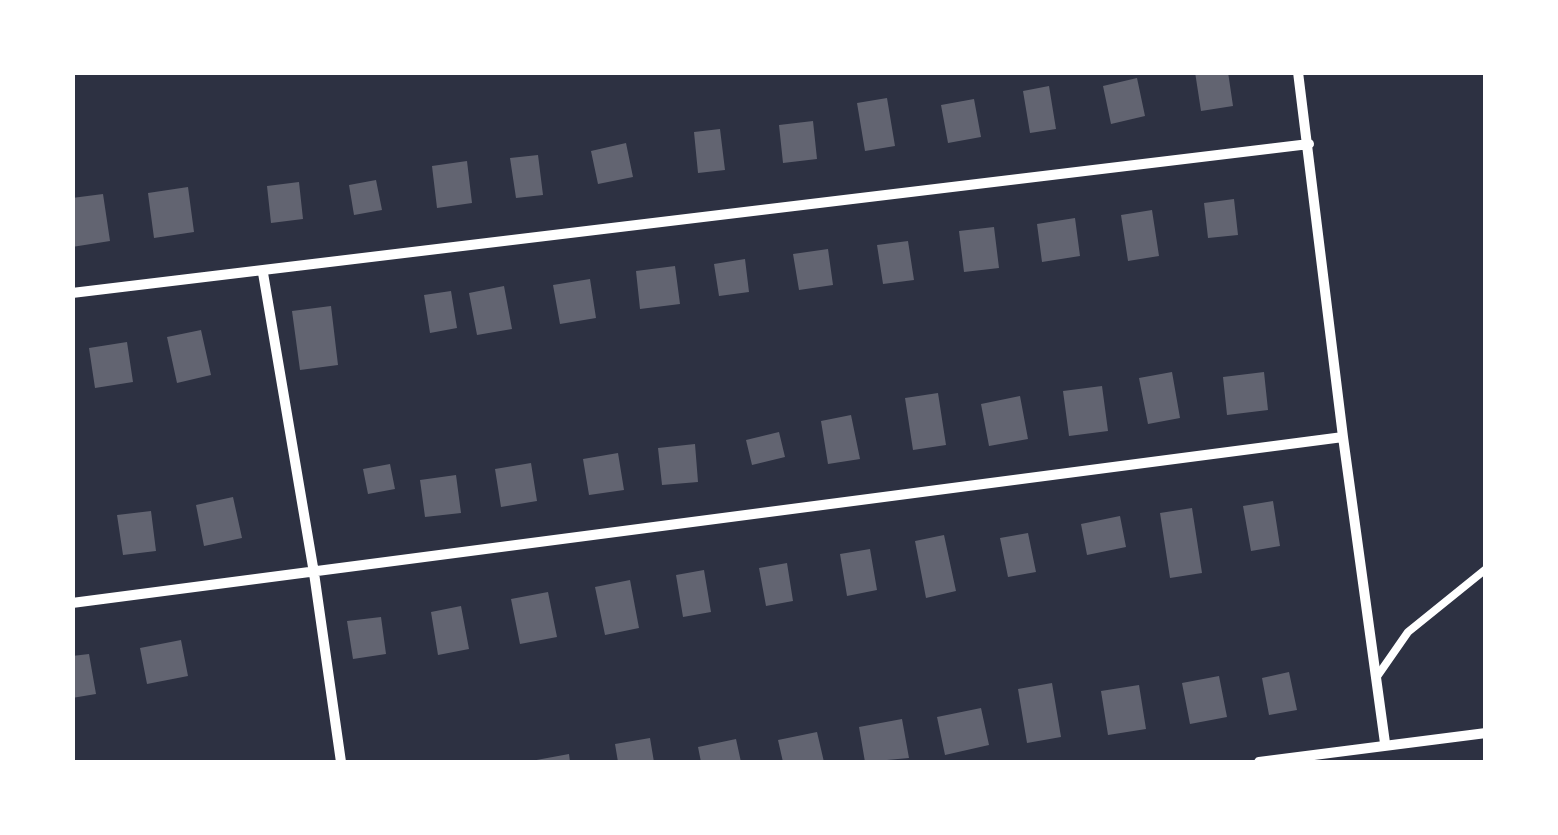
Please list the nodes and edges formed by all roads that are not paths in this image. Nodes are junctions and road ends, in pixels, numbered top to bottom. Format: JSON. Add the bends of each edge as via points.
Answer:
{"nodes":[{"id":1,"x":1298,"y":72,"type":"edge"},
{"id":2,"x":1309,"y":144,"type":"junction"},
{"id":3,"x":263,"y":272,"type":"junction"},
{"id":4,"x":72,"y":293,"type":"edge"},
{"id":5,"x":1343,"y":438,"type":"junction"},
{"id":6,"x":1486,"y":570,"type":"edge"},
{"id":7,"x":314,"y":572,"type":"junction"},
{"id":8,"x":72,"y":604,"type":"edge"},
{"id":9,"x":1376,"y":678,"type":"junction"},
{"id":10,"x":1486,"y":732,"type":"edge"},
{"id":11,"x":1386,"y":744,"type":"junction"},
{"id":12,"x":342,"y":762,"type":"edge"},
{"id":13,"x":1259,"y":762,"type":"edge"}],
"edges":[{"from":1,"to":2,"type":"street"},
{"from":2,"to":3,"type":"street"},
{"from":2,"to":5,"type":"street"},
{"from":3,"to":4,"type":"street"},
{"from":3,"to":7,"type":"street"},
{"from":5,"to":7,"type":"street"},
{"from":5,"to":9,"type":"street"},
{"from":6,"to":9,"type":"lane","via":[[1408,632]]},
{"from":7,"to":8,"type":"street"},
{"from":7,"to":12,"type":"street"},
{"from":9,"to":11,"type":"street"},
{"from":10,"to":11,"type":"street"},
{"from":11,"to":13,"type":"street"}]}
